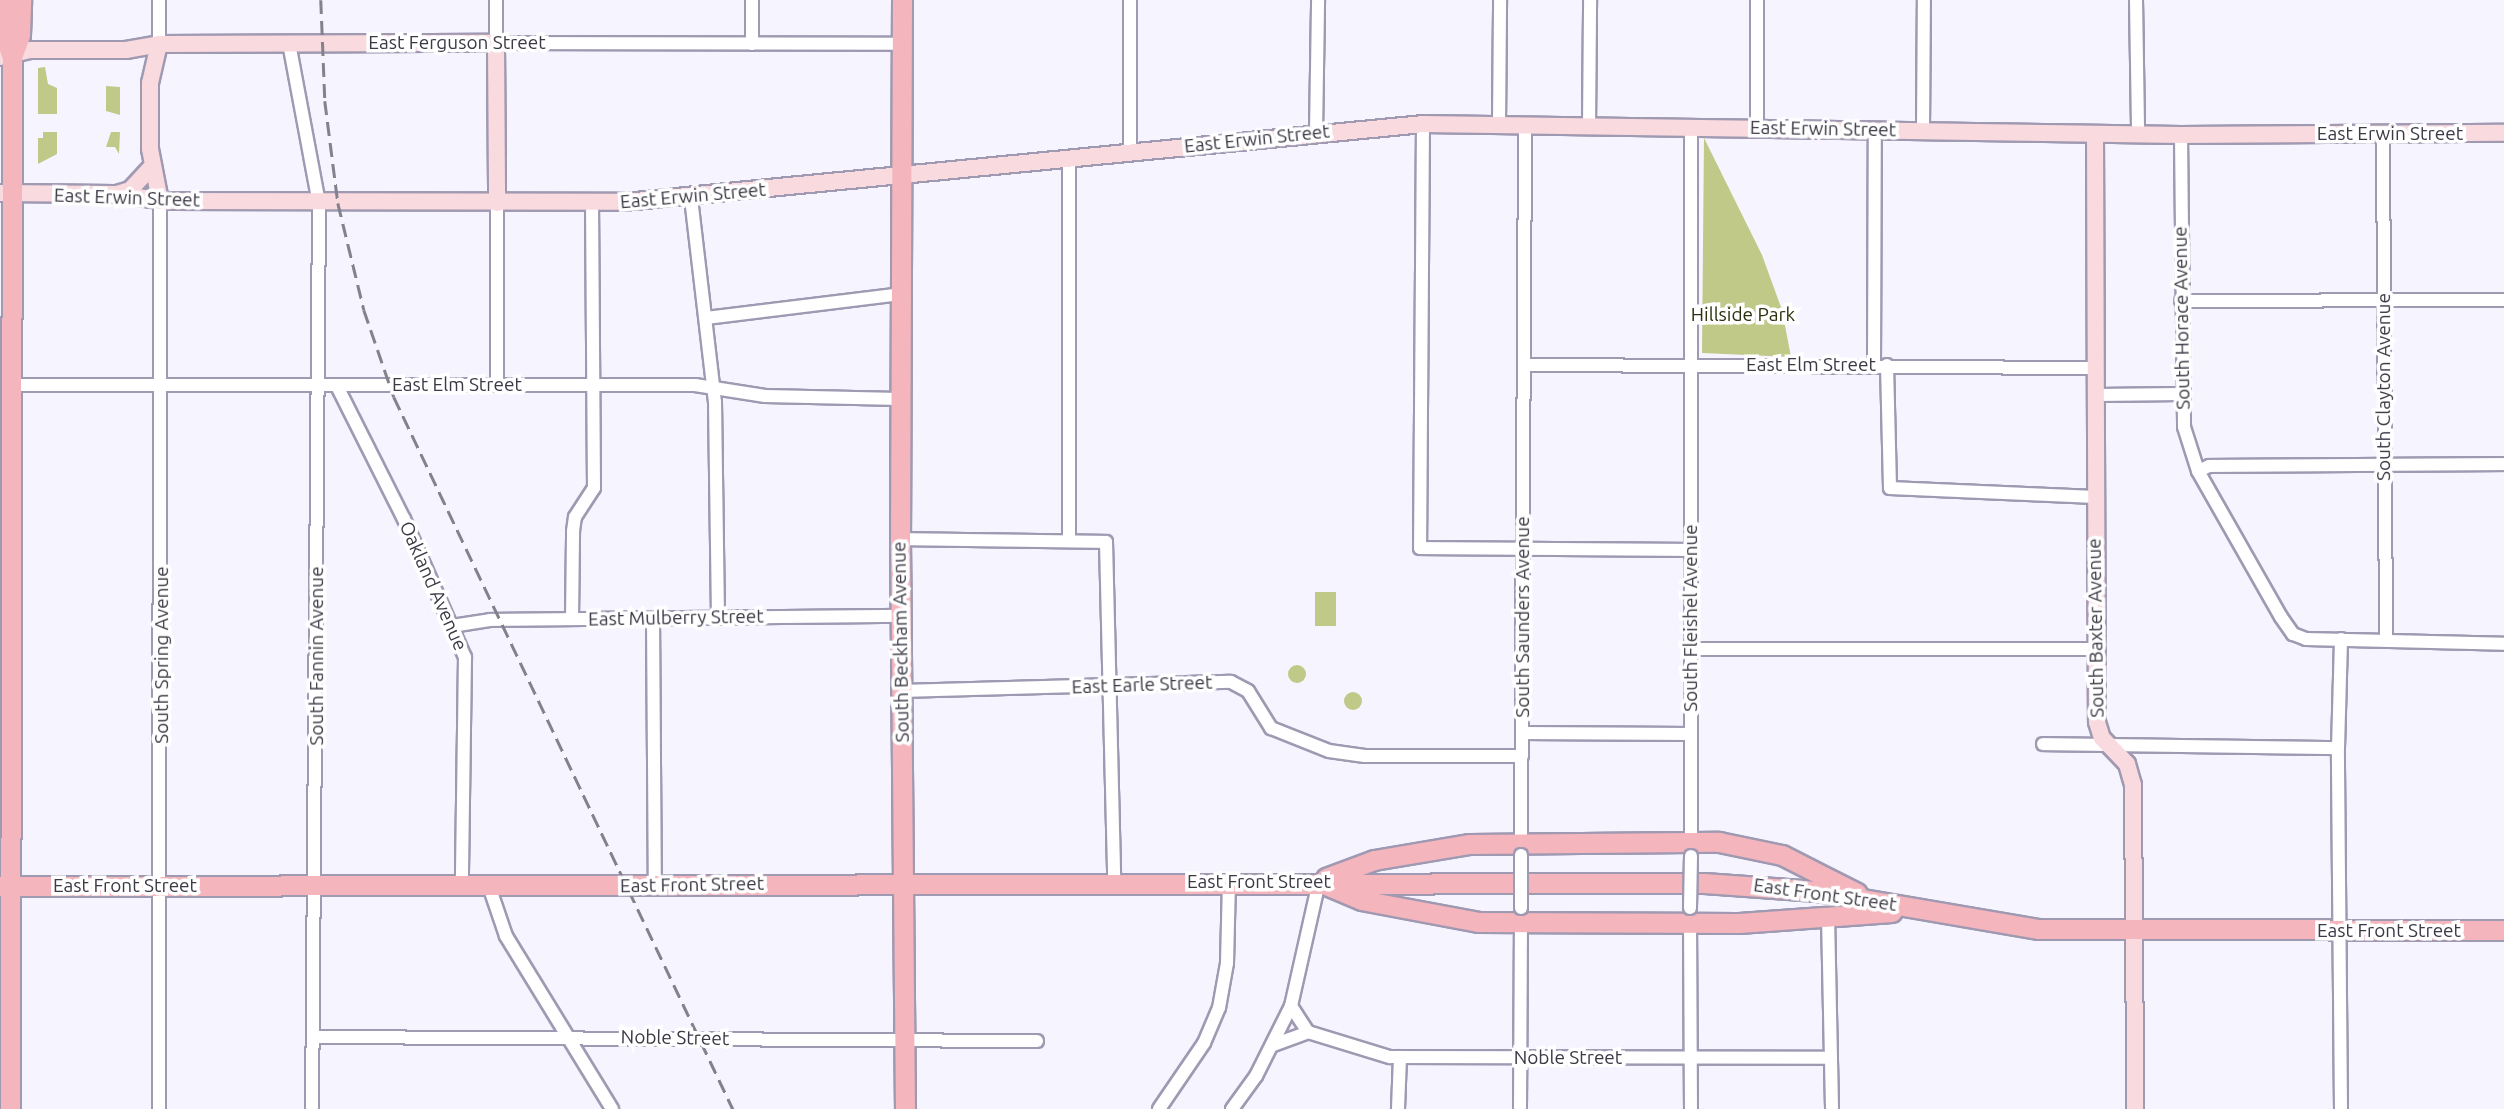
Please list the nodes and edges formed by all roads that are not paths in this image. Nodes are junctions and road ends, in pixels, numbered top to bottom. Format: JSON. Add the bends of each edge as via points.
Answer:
{"nodes":[{"id":1,"x":4,"y":0,"type":"edge"},
{"id":2,"x":21,"y":0,"type":"edge"},
{"id":3,"x":159,"y":0,"type":"edge"},
{"id":4,"x":496,"y":0,"type":"edge"},
{"id":5,"x":752,"y":0,"type":"edge"},
{"id":6,"x":902,"y":0,"type":"edge"},
{"id":7,"x":1130,"y":0,"type":"edge"},
{"id":8,"x":1318,"y":0,"type":"edge"},
{"id":9,"x":1500,"y":0,"type":"edge"},
{"id":10,"x":1590,"y":0,"type":"edge"},
{"id":11,"x":1757,"y":0,"type":"edge"},
{"id":12,"x":1924,"y":0,"type":"edge"},
{"id":13,"x":2136,"y":0,"type":"edge"},
{"id":14,"x":289,"y":43,"type":"junction"},
{"id":15,"x":496,"y":43,"type":"junction"},
{"id":16,"x":159,"y":44,"type":"junction"},
{"id":17,"x":752,"y":44,"type":"junction"},
{"id":18,"x":903,"y":44,"type":"junction"},
{"id":19,"x":126,"y":50,"type":"junction"},
{"id":20,"x":6,"y":57,"type":"edge"},
{"id":21,"x":150,"y":83,"type":"junction"},
{"id":22,"x":1423,"y":124,"type":"junction"},
{"id":23,"x":1499,"y":125,"type":"junction"},
{"id":24,"x":1525,"y":125,"type":"junction"},
{"id":25,"x":1589,"y":125,"type":"junction"},
{"id":26,"x":1692,"y":127,"type":"junction"},
{"id":27,"x":1757,"y":127,"type":"junction"},
{"id":28,"x":1923,"y":130,"type":"junction"},
{"id":29,"x":1875,"y":131,"type":"junction"},
{"id":30,"x":1317,"y":133,"type":"junction"},
{"id":31,"x":2504,"y":133,"type":"edge"},
{"id":32,"x":2095,"y":134,"type":"junction"},
{"id":33,"x":2138,"y":134,"type":"junction"},
{"id":34,"x":2383,"y":134,"type":"junction"},
{"id":35,"x":2181,"y":135,"type":"junction"},
{"id":36,"x":1130,"y":152,"type":"junction"},
{"id":37,"x":1069,"y":159,"type":"junction"},
{"id":38,"x":152,"y":166,"type":"junction"},
{"id":39,"x":902,"y":175,"type":"junction"},
{"id":40,"x":7,"y":193,"type":"edge"},
{"id":41,"x":114,"y":194,"type":"junction"},
{"id":42,"x":691,"y":198,"type":"junction"},
{"id":43,"x":160,"y":201,"type":"junction"},
{"id":44,"x":319,"y":203,"type":"junction"},
{"id":45,"x":497,"y":203,"type":"junction"},
{"id":46,"x":592,"y":203,"type":"junction"},
{"id":47,"x":901,"y":293,"type":"junction"},
{"id":48,"x":2504,"y":300,"type":"edge"},
{"id":49,"x":2181,"y":301,"type":"junction"},
{"id":50,"x":2383,"y":301,"type":"junction"},
{"id":51,"x":706,"y":318,"type":"junction"},
{"id":52,"x":1525,"y":365,"type":"junction"},
{"id":53,"x":1881,"y":365,"type":"junction"},
{"id":54,"x":1691,"y":366,"type":"junction"},
{"id":55,"x":2097,"y":368,"type":"junction"},
{"id":56,"x":6,"y":385,"type":"edge"},
{"id":57,"x":319,"y":385,"type":"junction"},
{"id":58,"x":497,"y":385,"type":"junction"},
{"id":59,"x":162,"y":386,"type":"junction"},
{"id":60,"x":337,"y":386,"type":"junction"},
{"id":61,"x":595,"y":386,"type":"junction"},
{"id":62,"x":714,"y":387,"type":"junction"},
{"id":63,"x":2181,"y":394,"type":"junction"},
{"id":64,"x":2097,"y":395,"type":"junction"},
{"id":65,"x":900,"y":399,"type":"junction"},
{"id":66,"x":2504,"y":464,"type":"edge"},
{"id":67,"x":2384,"y":465,"type":"junction"},
{"id":68,"x":2197,"y":471,"type":"junction"},
{"id":69,"x":2095,"y":497,"type":"junction"},
{"id":70,"x":900,"y":539,"type":"junction"},
{"id":71,"x":1069,"y":541,"type":"junction"},
{"id":72,"x":1523,"y":549,"type":"junction"},
{"id":73,"x":1692,"y":550,"type":"junction"},
{"id":74,"x":718,"y":616,"type":"junction"},
{"id":75,"x":901,"y":616,"type":"junction"},
{"id":76,"x":653,"y":618,"type":"junction"},
{"id":77,"x":572,"y":619,"type":"junction"},
{"id":78,"x":452,"y":626,"type":"junction"},
{"id":79,"x":2341,"y":639,"type":"junction"},
{"id":80,"x":2386,"y":639,"type":"junction"},
{"id":81,"x":2504,"y":644,"type":"edge"},
{"id":82,"x":1691,"y":649,"type":"junction"},
{"id":83,"x":2096,"y":649,"type":"junction"},
{"id":84,"x":1108,"y":687,"type":"junction"},
{"id":85,"x":901,"y":691,"type":"junction"},
{"id":86,"x":1522,"y":733,"type":"junction"},
{"id":87,"x":1691,"y":734,"type":"junction"},
{"id":88,"x":2106,"y":743,"type":"junction"},
{"id":89,"x":2043,"y":744,"type":"dead end"},
{"id":90,"x":2338,"y":748,"type":"junction"},
{"id":91,"x":1522,"y":756,"type":"junction"},
{"id":92,"x":5,"y":778,"type":"edge"},
{"id":93,"x":1521,"y":849,"type":"junction"},
{"id":94,"x":1691,"y":849,"type":"junction"},
{"id":95,"x":1114,"y":881,"type":"junction"},
{"id":96,"x":1229,"y":882,"type":"junction"},
{"id":97,"x":1319,"y":882,"type":"junction"},
{"id":98,"x":903,"y":883,"type":"junction"},
{"id":99,"x":655,"y":885,"type":"junction"},
{"id":100,"x":5,"y":886,"type":"edge"},
{"id":101,"x":161,"y":886,"type":"junction"},
{"id":102,"x":315,"y":886,"type":"junction"},
{"id":103,"x":462,"y":886,"type":"junction"},
{"id":104,"x":489,"y":886,"type":"junction"},
{"id":105,"x":1866,"y":898,"type":"junction"},
{"id":106,"x":1941,"y":914,"type":"junction"},
{"id":107,"x":1521,"y":916,"type":"junction"},
{"id":108,"x":1690,"y":916,"type":"junction"},
{"id":109,"x":1828,"y":916,"type":"junction"},
{"id":110,"x":2504,"y":930,"type":"edge"},
{"id":111,"x":2339,"y":931,"type":"junction"},
{"id":112,"x":2136,"y":932,"type":"junction"},
{"id":113,"x":1291,"y":1006,"type":"junction"},
{"id":114,"x":1308,"y":1032,"type":"junction"},
{"id":115,"x":566,"y":1036,"type":"junction"},
{"id":116,"x":313,"y":1037,"type":"junction"},
{"id":117,"x":1037,"y":1041,"type":"dead end"},
{"id":118,"x":903,"y":1042,"type":"junction"},
{"id":119,"x":1273,"y":1045,"type":"junction"},
{"id":120,"x":1400,"y":1057,"type":"junction"},
{"id":121,"x":1520,"y":1058,"type":"junction"},
{"id":122,"x":1691,"y":1058,"type":"junction"},
{"id":123,"x":1831,"y":1058,"type":"junction"},
{"id":124,"x":10,"y":1109,"type":"edge"},
{"id":125,"x":159,"y":1109,"type":"edge"},
{"id":126,"x":312,"y":1109,"type":"edge"},
{"id":127,"x":612,"y":1109,"type":"edge"},
{"id":128,"x":905,"y":1109,"type":"edge"},
{"id":129,"x":1159,"y":1109,"type":"edge"},
{"id":130,"x":1232,"y":1109,"type":"edge"},
{"id":131,"x":1398,"y":1109,"type":"edge"},
{"id":132,"x":1520,"y":1109,"type":"edge"},
{"id":133,"x":1691,"y":1109,"type":"edge"},
{"id":134,"x":1832,"y":1109,"type":"edge"},
{"id":135,"x":2135,"y":1109,"type":"edge"},
{"id":136,"x":2341,"y":1109,"type":"edge"}],
"edges":[{"from":1,"to":20,"type":"main road"},
{"from":2,"to":20,"type":"main road","via":[[20,35]]},
{"from":3,"to":16,"type":"street"},
{"from":4,"to":15,"type":"street"},
{"from":5,"to":17,"type":"street"},
{"from":6,"to":18,"type":"main road","name":"South Beckham Avenue"},
{"from":7,"to":36,"type":"street"},
{"from":8,"to":30,"type":"street"},
{"from":9,"to":23,"type":"street"},
{"from":10,"to":25,"type":"street"},
{"from":11,"to":27,"type":"street"},
{"from":12,"to":28,"type":"street"},
{"from":13,"to":33,"type":"street"},
{"from":14,"to":15,"type":"main road","name":"East Ferguson Street"},
{"from":14,"to":16,"type":"main road","name":"East Ferguson Street"},
{"from":14,"to":44,"type":"street","name":"South Fannin Avenue"},
{"from":15,"to":17,"type":"street","name":"East Ferguson Street"},
{"from":15,"to":45,"type":"main road"},
{"from":16,"to":19,"type":"main road","name":"East Ferguson Street"},
{"from":16,"to":21,"type":"main road"},
{"from":17,"to":18,"type":"street","name":"East Ferguson Street"},
{"from":18,"to":39,"type":"main road","name":"South Beckham Avenue"},
{"from":19,"to":20,"type":"main road","name":"East Ferguson Street","via":[[30,50]]},
{"from":19,"to":21,"type":"main road","via":[[141,57]]},
{"from":20,"to":40,"type":"main road"},
{"from":21,"to":38,"type":"main road"},
{"from":22,"to":23,"type":"main road","name":"East Erwin Street"},
{"from":22,"to":30,"type":"main road","name":"East Erwin Street"},
{"from":22,"to":72,"type":"street","via":[[1419,548]]},
{"from":23,"to":24,"type":"main road","name":"East Erwin Street"},
{"from":24,"to":25,"type":"main road","name":"East Erwin Street"},
{"from":24,"to":52,"type":"street","name":"South Saunders Avenue"},
{"from":25,"to":26,"type":"main road","name":"East Erwin Street"},
{"from":26,"to":27,"type":"main road","name":"East Erwin Street"},
{"from":26,"to":54,"type":"street","name":"South Fleishel Avenue"},
{"from":27,"to":29,"type":"main road","name":"East Erwin Street"},
{"from":28,"to":29,"type":"main road","name":"East Erwin Street"},
{"from":28,"to":32,"type":"main road","name":"East Erwin Street"},
{"from":29,"to":53,"type":"street"},
{"from":30,"to":36,"type":"main road","name":"East Erwin Street"},
{"from":31,"to":34,"type":"main road","name":"East Erwin Street"},
{"from":32,"to":33,"type":"main road","name":"East Erwin Street"},
{"from":32,"to":55,"type":"main road","name":"South Baxter Avenue"},
{"from":33,"to":35,"type":"main road","name":"East Erwin Street"},
{"from":34,"to":35,"type":"main road","name":"East Erwin Street"},
{"from":34,"to":50,"type":"street","name":"South Clayton Avenue"},
{"from":35,"to":49,"type":"street","name":"South Horace Avenue"},
{"from":36,"to":37,"type":"main road","name":"East Erwin Street"},
{"from":37,"to":39,"type":"main road","name":"East Erwin Street"},
{"from":37,"to":71,"type":"street"},
{"from":38,"to":41,"type":"main road","via":[[130,190]]},
{"from":38,"to":43,"type":"main road"},
{"from":39,"to":42,"type":"main road","name":"East Erwin Street"},
{"from":39,"to":47,"type":"main road","name":"South Beckham Avenue"},
{"from":40,"to":41,"type":"main road","name":"East Erwin Street"},
{"from":40,"to":56,"type":"main road"},
{"from":41,"to":43,"type":"main road","name":"East Erwin Street"},
{"from":42,"to":46,"type":"main road","name":"East Erwin Street"},
{"from":42,"to":51,"type":"street"},
{"from":43,"to":44,"type":"main road","name":"East Erwin Street"},
{"from":43,"to":59,"type":"street","name":"South Spring Avenue"},
{"from":44,"to":45,"type":"main road","name":"East Erwin Street"},
{"from":44,"to":57,"type":"street","name":"South Fannin Avenue"},
{"from":45,"to":46,"type":"main road","name":"East Erwin Street"},
{"from":45,"to":58,"type":"street"},
{"from":46,"to":61,"type":"street"},
{"from":47,"to":51,"type":"street"},
{"from":47,"to":65,"type":"main road","name":"South Beckham Avenue"},
{"from":48,"to":50,"type":"street"},
{"from":49,"to":50,"type":"street"},
{"from":49,"to":63,"type":"street","name":"South Horace Avenue"},
{"from":50,"to":67,"type":"street","name":"South Clayton Avenue"},
{"from":51,"to":62,"type":"street"},
{"from":52,"to":54,"type":"street","name":"East Elm Street"},
{"from":52,"to":72,"type":"street","name":"South Saunders Avenue"},
{"from":53,"to":54,"type":"street","name":"East Elm Street"},
{"from":53,"to":55,"type":"street","name":"East Elm Street"},
{"from":53,"to":69,"type":"street","via":[[1890,488]]},
{"from":54,"to":73,"type":"street","name":"South Fleishel Avenue"},
{"from":55,"to":64,"type":"main road","name":"South Baxter Avenue"},
{"from":56,"to":59,"type":"street","name":"East Elm Street"},
{"from":56,"to":92,"type":"main road"},
{"from":57,"to":59,"type":"street","name":"East Elm Street"},
{"from":57,"to":60,"type":"street","name":"East Elm Street"},
{"from":57,"to":102,"type":"street","name":"South Fannin Avenue"},
{"from":58,"to":60,"type":"street","name":"East Elm Street"},
{"from":58,"to":61,"type":"street","name":"East Elm Street"},
{"from":59,"to":101,"type":"street","name":"South Spring Avenue"},
{"from":60,"to":78,"type":"street","name":"Oakland Avenue"},
{"from":61,"to":62,"type":"street","name":"East Elm Street"},
{"from":61,"to":77,"type":"street","via":[[594,488],[575,517]]},
{"from":62,"to":65,"type":"street","name":"East Elm Street","via":[[765,396]]},
{"from":62,"to":74,"type":"street"},
{"from":63,"to":64,"type":"street"},
{"from":63,"to":68,"type":"street","name":"South Horace Avenue","via":[[2184,427]]},
{"from":64,"to":69,"type":"main road","name":"South Baxter Avenue"},
{"from":65,"to":70,"type":"main road","name":"South Beckham Avenue"},
{"from":66,"to":67,"type":"street"},
{"from":67,"to":68,"type":"street","via":[[2209,466]]},
{"from":67,"to":80,"type":"street","name":"South Clayton Avenue"},
{"from":68,"to":79,"type":"street","name":"South Horace Avenue","via":[[2293,634]]},
{"from":69,"to":83,"type":"main road","name":"South Baxter Avenue"},
{"from":70,"to":71,"type":"street"},
{"from":70,"to":75,"type":"main road","name":"South Beckham Avenue"},
{"from":71,"to":84,"type":"street","via":[[1106,542]]},
{"from":72,"to":73,"type":"street"},
{"from":72,"to":86,"type":"street","name":"South Saunders Avenue"},
{"from":73,"to":82,"type":"street","name":"South Fleishel Avenue"},
{"from":74,"to":75,"type":"street","name":"East Mulberry Street"},
{"from":74,"to":76,"type":"street","name":"East Mulberry Street"},
{"from":75,"to":85,"type":"main road","name":"South Beckham Avenue"},
{"from":76,"to":77,"type":"street","name":"East Mulberry Street"},
{"from":76,"to":99,"type":"street"},
{"from":77,"to":78,"type":"street","name":"East Mulberry Street","via":[[483,620]]},
{"from":78,"to":103,"type":"street","name":"Oakland Avenue","via":[[467,676]]},
{"from":79,"to":80,"type":"street"},
{"from":79,"to":90,"type":"street"},
{"from":80,"to":81,"type":"street"},
{"from":82,"to":83,"type":"street"},
{"from":82,"to":87,"type":"street","name":"South Fleishel Avenue"},
{"from":83,"to":88,"type":"main road","name":"South Baxter Avenue","via":[[2098,728]]},
{"from":84,"to":85,"type":"street","name":"East Earle Street"},
{"from":84,"to":91,"type":"street","name":"East Earle Street","via":[[1237,684],[1248,691],[1271,728],[1340,754]]},
{"from":84,"to":95,"type":"street"},
{"from":85,"to":98,"type":"main road","name":"South Beckham Avenue"},
{"from":86,"to":87,"type":"street"},
{"from":86,"to":91,"type":"street","name":"South Saunders Avenue"},
{"from":87,"to":94,"type":"street","name":"South Fleishel Avenue"},
{"from":88,"to":89,"type":"street"},
{"from":88,"to":90,"type":"street"},
{"from":88,"to":112,"type":"main road","name":"South Baxter Avenue","via":[[2122,756],[2132,779]]},
{"from":90,"to":111,"type":"street"},
{"from":91,"to":93,"type":"street","name":"South Saunders Avenue"},
{"from":92,"to":100,"type":"main road"},
{"from":93,"to":94,"type":"main road"},
{"from":93,"to":97,"type":"main road","via":[[1453,845],[1374,860]]},
{"from":93,"to":107,"type":"street","name":"South Saunders Avenue","bridge":true},
{"from":94,"to":105,"type":"main road","via":[[1763,848],[1823,872]]},
{"from":94,"to":108,"type":"street","name":"South Fleishel Avenue","bridge":true},
{"from":95,"to":96,"type":"main road","name":"East Front Street"},
{"from":95,"to":98,"type":"main road","name":"East Front Street"},
{"from":96,"to":97,"type":"main road","name":"East Front Street"},
{"from":96,"to":129,"type":"street","via":[[1227,963],[1219,1008],[1204,1043]]},
{"from":97,"to":105,"type":"main road","name":"East Front Street","via":[[1704,883]]},
{"from":97,"to":107,"type":"main road","via":[[1361,900],[1446,919]]},
{"from":97,"to":113,"type":"street"},
{"from":98,"to":99,"type":"main road","name":"East Front Street"},
{"from":98,"to":118,"type":"main road","name":"South Beckham Avenue"},
{"from":99,"to":104,"type":"main road","name":"East Front Street"},
{"from":100,"to":101,"type":"main road","name":"East Front Street"},
{"from":100,"to":124,"type":"main road"},
{"from":101,"to":102,"type":"main road","name":"East Front Street"},
{"from":101,"to":125,"type":"street","name":"South Spring Avenue"},
{"from":102,"to":103,"type":"main road","name":"East Front Street"},
{"from":102,"to":116,"type":"street","name":"South Fannin Avenue"},
{"from":103,"to":104,"type":"main road","name":"East Front Street"},
{"from":104,"to":115,"type":"street","via":[[506,936]]},
{"from":105,"to":106,"type":"main road","name":"East Front Street"},
{"from":106,"to":109,"type":"main road"},
{"from":106,"to":112,"type":"main road","name":"East Front Street","via":[[2026,928]]},
{"from":107,"to":108,"type":"main road"},
{"from":107,"to":121,"type":"street","name":"South Saunders Avenue"},
{"from":108,"to":109,"type":"main road"},
{"from":108,"to":122,"type":"street","name":"South Fleishel Avenue"},
{"from":109,"to":123,"type":"street"},
{"from":110,"to":111,"type":"main road","name":"East Front Street"},
{"from":111,"to":112,"type":"main road","name":"East Front Street"},
{"from":111,"to":136,"type":"street"},
{"from":112,"to":135,"type":"main road","name":"South Baxter Avenue"},
{"from":113,"to":114,"type":"street"},
{"from":113,"to":119,"type":"street"},
{"from":114,"to":119,"type":"street"},
{"from":114,"to":120,"type":"street","name":"Noble Street"},
{"from":115,"to":116,"type":"street","name":"Noble Street"},
{"from":115,"to":118,"type":"street","name":"Noble Street"},
{"from":115,"to":127,"type":"street"},
{"from":116,"to":126,"type":"street","name":"South Fannin Avenue"},
{"from":117,"to":118,"type":"street","name":"Noble Street"},
{"from":118,"to":128,"type":"main road","name":"South Beckham Avenue"},
{"from":119,"to":130,"type":"street"},
{"from":120,"to":121,"type":"street","name":"Noble Street"},
{"from":120,"to":131,"type":"street"},
{"from":121,"to":122,"type":"street","name":"Noble Street"},
{"from":121,"to":132,"type":"street","name":"South Saunders Avenue"},
{"from":122,"to":123,"type":"street","name":"Noble Street"},
{"from":122,"to":133,"type":"street","name":"South Fleishel Avenue"},
{"from":123,"to":134,"type":"street"}]}
